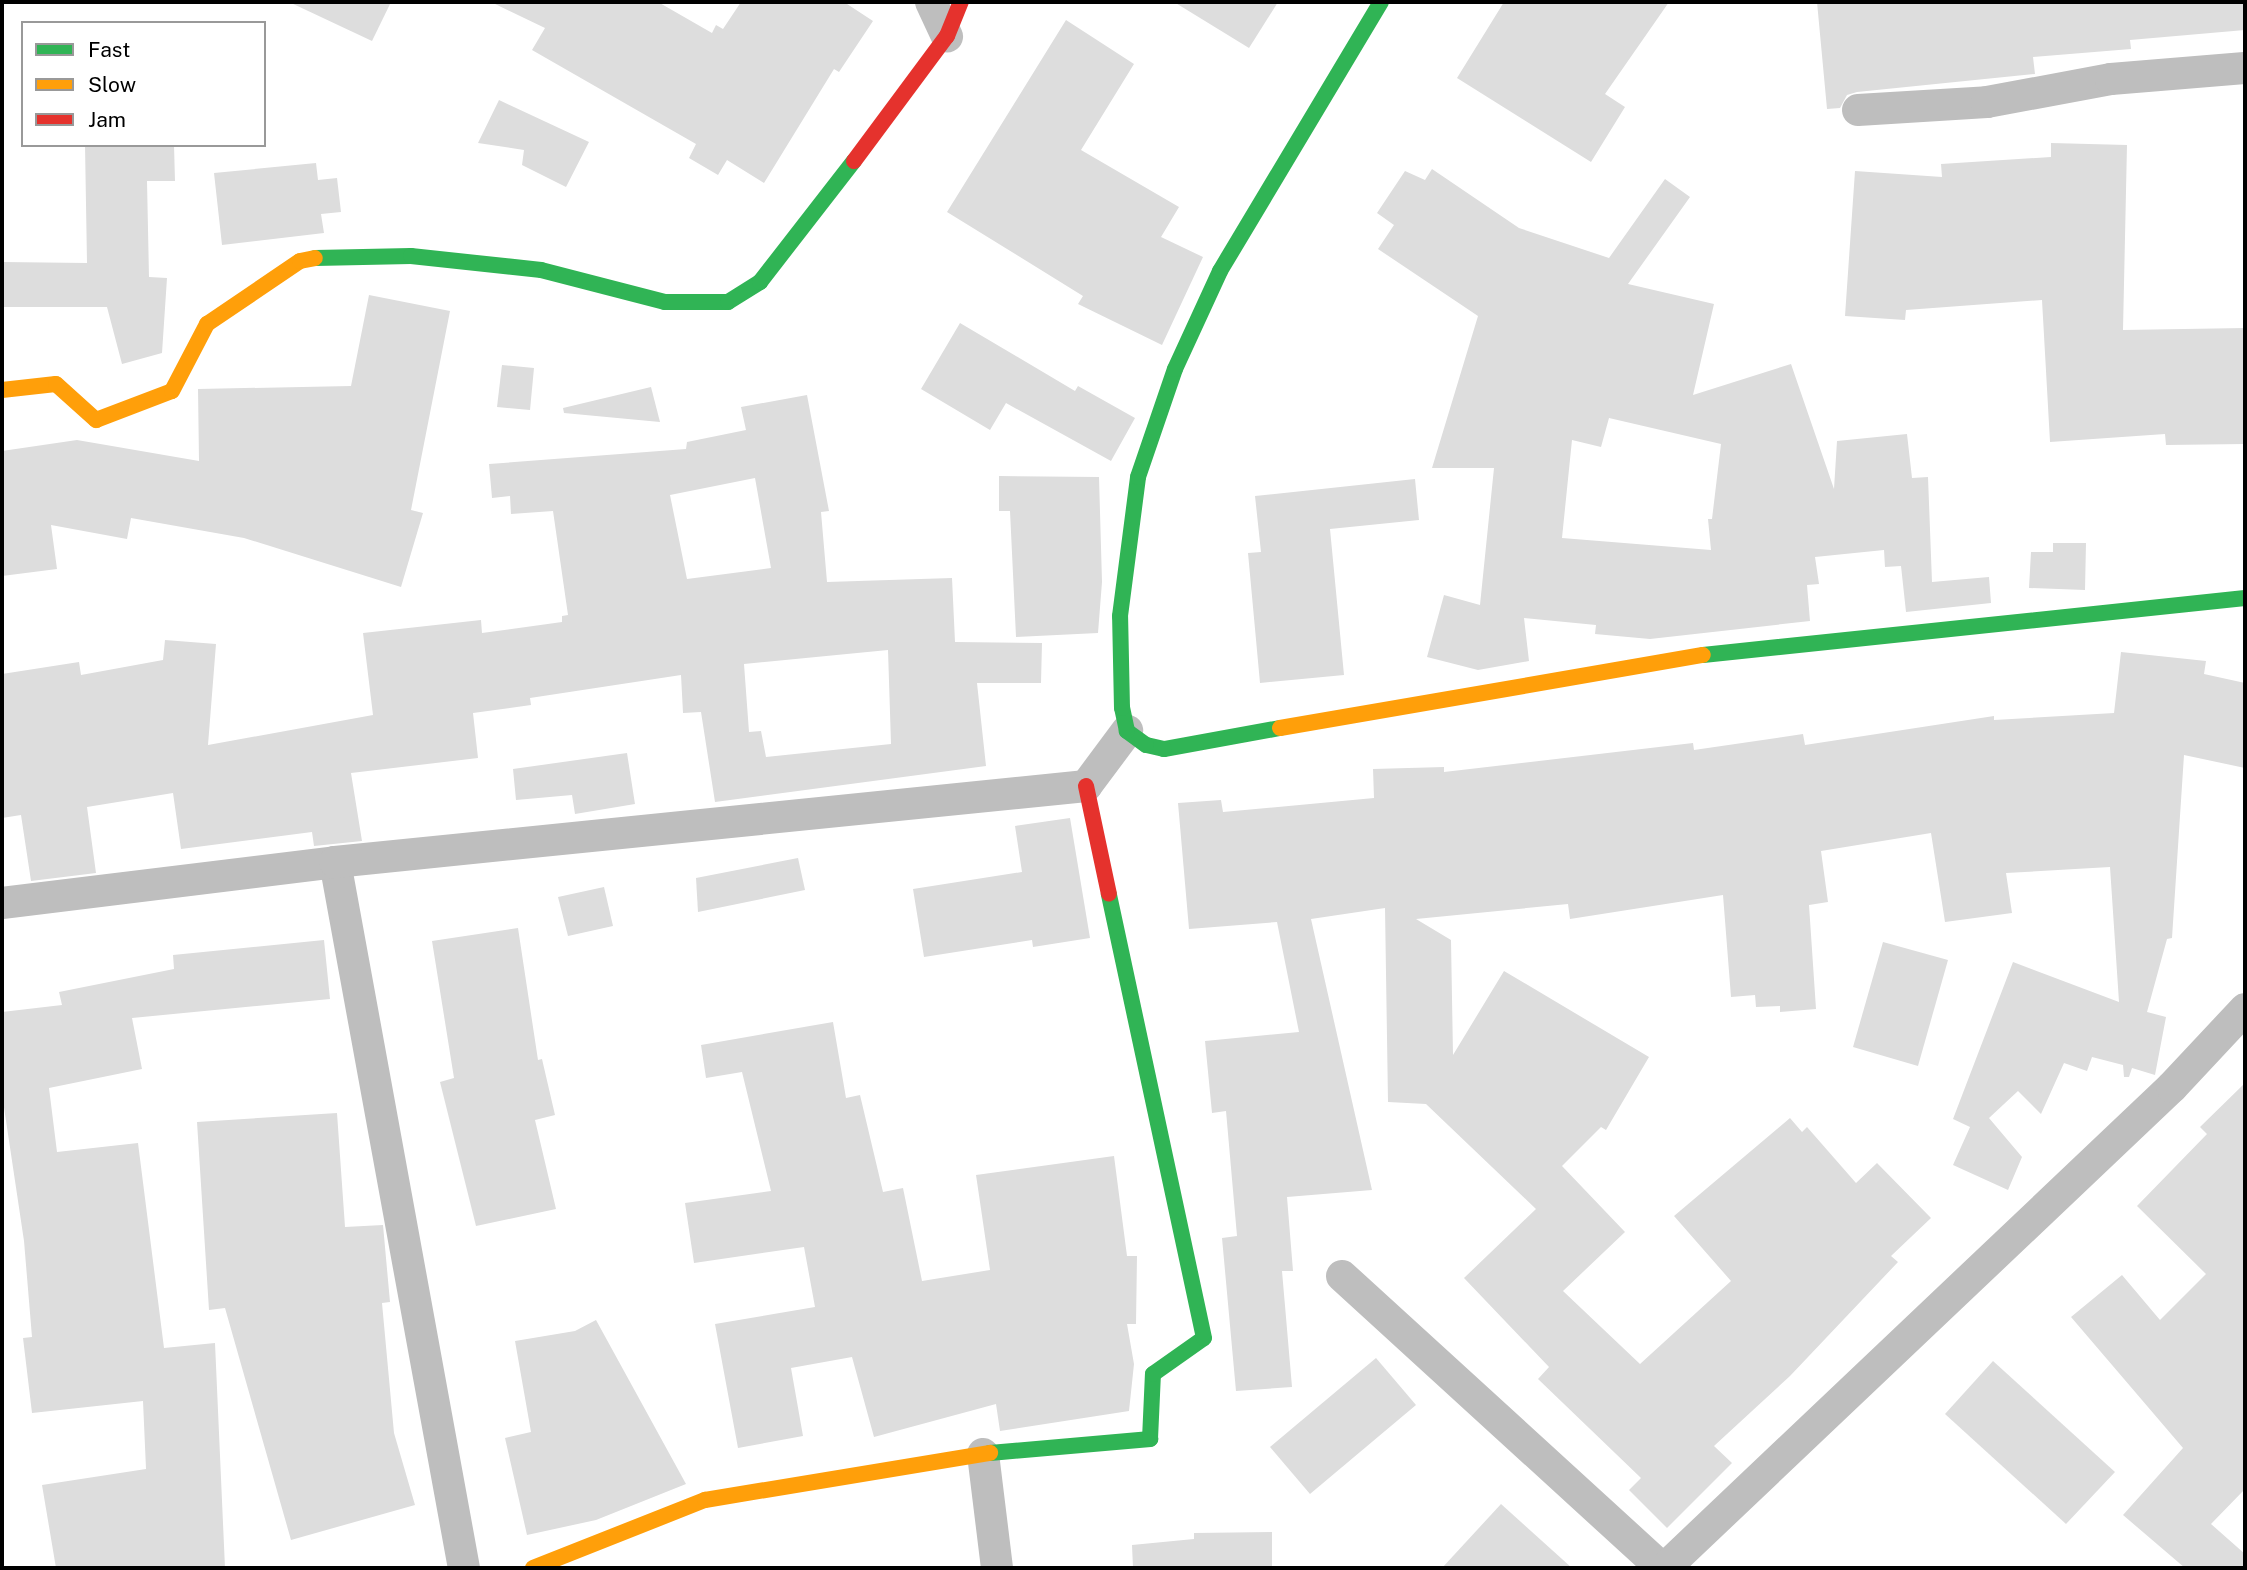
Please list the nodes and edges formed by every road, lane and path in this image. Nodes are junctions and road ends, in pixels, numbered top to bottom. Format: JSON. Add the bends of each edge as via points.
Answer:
{"nodes":[{"id":1,"x":931,"y":2,"type":"edge"},
{"id":2,"x":961,"y":2,"type":"edge"},
{"id":3,"x":1381,"y":2,"type":"edge"},
{"id":4,"x":947,"y":36,"type":"junction"},
{"id":5,"x":2245,"y":68,"type":"edge"},
{"id":6,"x":1858,"y":110,"type":"dead end"},
{"id":7,"x":2,"y":390,"type":"edge"},
{"id":8,"x":2245,"y":598,"type":"edge"},
{"id":9,"x":1127,"y":731,"type":"junction"},
{"id":10,"x":1086,"y":786,"type":"junction"},
{"id":11,"x":335,"y":862,"type":"junction"},
{"id":12,"x":2,"y":903,"type":"edge"},
{"id":13,"x":2245,"y":1009,"type":"edge"},
{"id":14,"x":1342,"y":1276,"type":"dead end"},
{"id":15,"x":984,"y":1454,"type":"junction"},
{"id":16,"x":464,"y":1568,"type":"edge"},
{"id":17,"x":533,"y":1568,"type":"edge"},
{"id":18,"x":998,"y":1568,"type":"edge"},
{"id":19,"x":1664,"y":1568,"type":"edge"}],
"edges":[{"from":1,"to":4,"type":"street"},
{"from":2,"to":4,"type":"street"},
{"from":3,"to":9,"type":"street","via":[[1220,271],[1175,369],[1138,477],[1121,616],[1122,708]]},
{"from":4,"to":7,"type":"street","via":[[760,282],[727,302],[665,302],[541,270],[411,256],[326,255],[300,261],[206,324],[173,391],[96,419],[56,384]]},
{"from":5,"to":6,"type":"street","via":[[2111,79],[1987,102]]},
{"from":8,"to":9,"type":"street","via":[[1662,659],[1164,749],[1146,745]]},
{"from":9,"to":10,"type":"street"},
{"from":10,"to":11,"type":"street"},
{"from":10,"to":15,"type":"street","via":[[1204,1338],[1153,1374],[1150,1439]]},
{"from":11,"to":12,"type":"street"},
{"from":11,"to":16,"type":"street"},
{"from":13,"to":19,"type":"street","via":[[2172,1087]]},
{"from":14,"to":19,"type":"street"},
{"from":15,"to":17,"type":"street","via":[[705,1500]]},
{"from":15,"to":18,"type":"street"}]}
